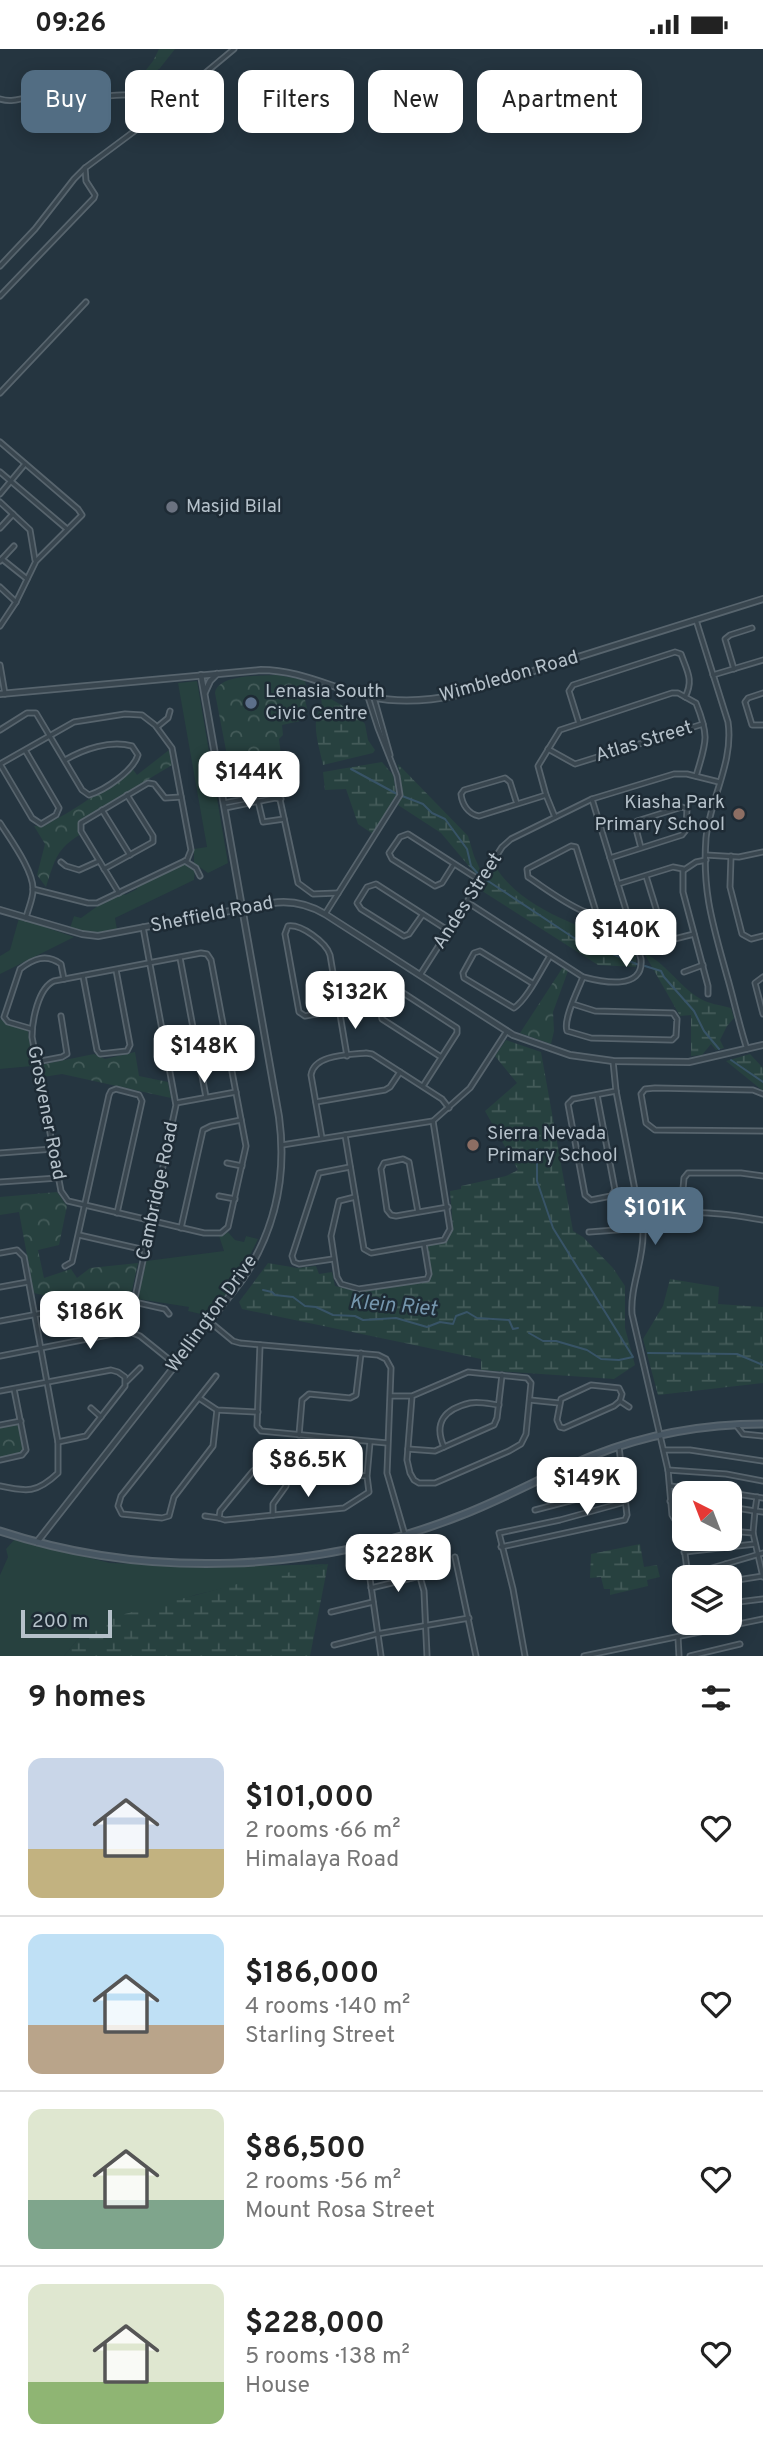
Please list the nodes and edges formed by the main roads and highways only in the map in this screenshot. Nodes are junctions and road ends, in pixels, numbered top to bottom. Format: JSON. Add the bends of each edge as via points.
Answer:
{"nodes":[{"id":1,"x":763,"y":1424,"type":"edge"},
{"id":2,"x":0,"y":1531,"type":"edge"}],
"edges":[{"from":1,"to":2,"type":"main road","via":[[659,1435],[590,1457],[464,1514],[406,1534],[312,1555],[215,1563],[122,1558]]}]}
